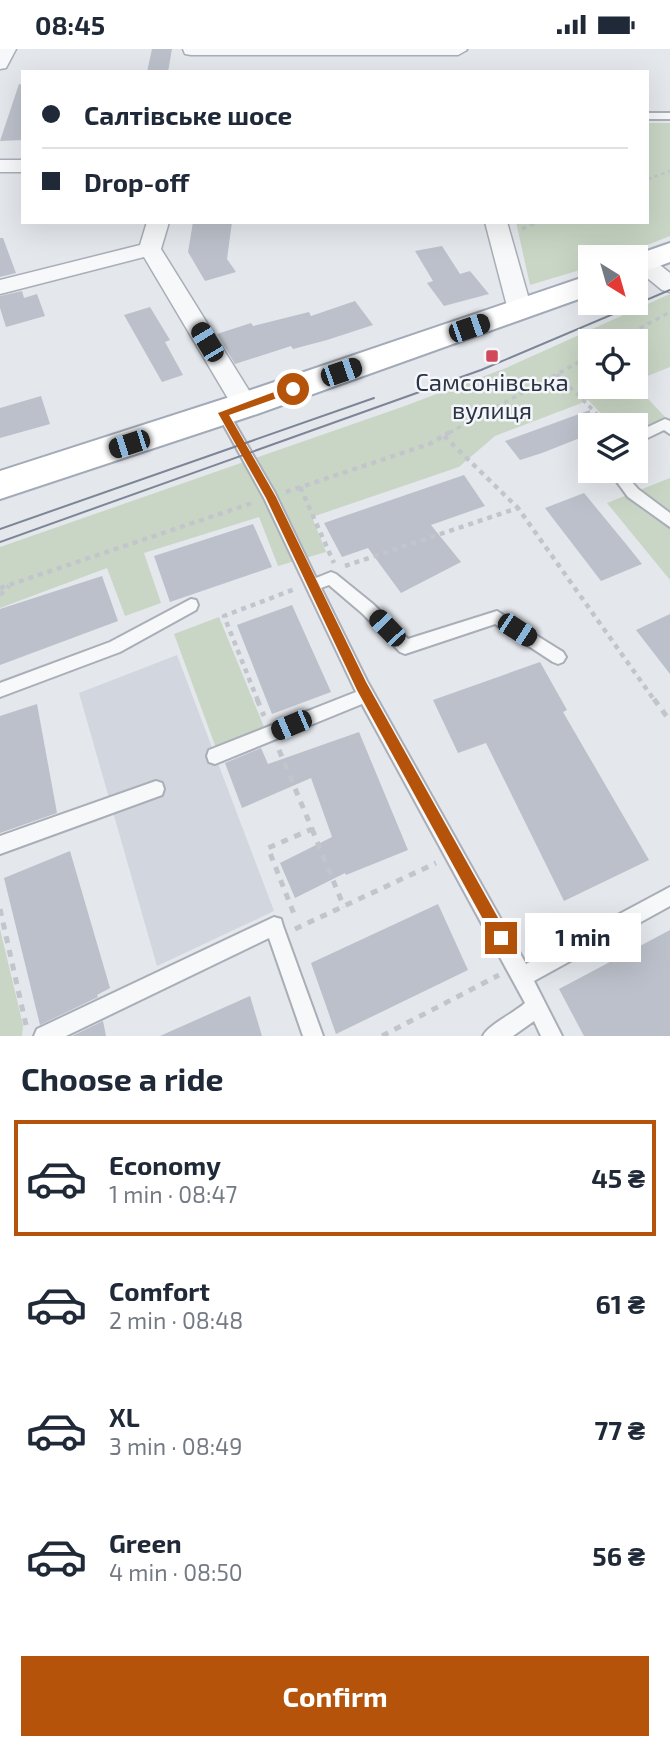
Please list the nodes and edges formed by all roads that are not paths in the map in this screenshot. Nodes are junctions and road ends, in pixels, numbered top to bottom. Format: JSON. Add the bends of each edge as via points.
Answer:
{"nodes":[{"id":1,"x":7,"y":49,"type":"edge"},
{"id":2,"x":191,"y":49,"type":"edge"},
{"id":3,"x":458,"y":50,"type":"edge"},
{"id":4,"x":0,"y":64,"type":"edge"},
{"id":5,"x":188,"y":70,"type":"edge"},
{"id":6,"x":462,"y":70,"type":"edge"},
{"id":7,"x":649,"y":116,"type":"edge"},
{"id":8,"x":670,"y":116,"type":"edge"},
{"id":9,"x":0,"y":166,"type":"edge"},
{"id":10,"x":21,"y":166,"type":"edge"},
{"id":11,"x":157,"y":224,"type":"edge"},
{"id":12,"x":497,"y":224,"type":"edge"},
{"id":13,"x":150,"y":250,"type":"junction"},
{"id":14,"x":670,"y":252,"type":"edge"},
{"id":15,"x":648,"y":261,"type":"edge"},
{"id":16,"x":648,"y":270,"type":"edge"},
{"id":17,"x":670,"y":285,"type":"edge"},
{"id":18,"x":0,"y":287,"type":"edge"},
{"id":19,"x":578,"y":288,"type":"edge"},
{"id":20,"x":520,"y":310,"type":"junction"},
{"id":21,"x":234,"y":409,"type":"junction"},
{"id":22,"x":670,"y":429,"type":"edge"},
{"id":23,"x":648,"y":432,"type":"edge"},
{"id":24,"x":625,"y":483,"type":"edge"},
{"id":25,"x":0,"y":485,"type":"edge"},
{"id":26,"x":670,"y":521,"type":"edge"},
{"id":27,"x":306,"y":587,"type":"junction"},
{"id":28,"x":191,"y":605,"type":"dead end"},
{"id":29,"x":558,"y":657,"type":"dead end"},
{"id":30,"x":0,"y":690,"type":"edge"},
{"id":31,"x":366,"y":695,"type":"junction"},
{"id":32,"x":215,"y":756,"type":"dead end"},
{"id":33,"x":156,"y":789,"type":"dead end"},
{"id":34,"x":0,"y":845,"type":"edge"},
{"id":35,"x":670,"y":896,"type":"edge"},
{"id":36,"x":518,"y":969,"type":"junction"},
{"id":37,"x":537,"y":1005,"type":"junction"},
{"id":38,"x":44,"y":1036,"type":"edge"},
{"id":39,"x":313,"y":1036,"type":"edge"},
{"id":40,"x":493,"y":1036,"type":"edge"},
{"id":41,"x":552,"y":1036,"type":"edge"}],
"edges":[{"from":1,"to":4,"type":"street"},
{"from":2,"to":3,"type":"street"},
{"from":2,"to":5,"type":"street"},
{"from":3,"to":6,"type":"street"},
{"from":7,"to":8,"type":"lane"},
{"from":9,"to":10,"type":"street"},
{"from":11,"to":13,"type":"street"},
{"from":12,"to":20,"type":"street"},
{"from":13,"to":18,"type":"street"},
{"from":13,"to":21,"type":"street"},
{"from":14,"to":15,"type":"main road"},
{"from":16,"to":17,"type":"street"},
{"from":19,"to":20,"type":"main road"},
{"from":20,"to":21,"type":"main road"},
{"from":21,"to":25,"type":"main road"},
{"from":21,"to":27,"type":"lane"},
{"from":22,"to":23,"type":"lane","via":[[665,424]]},
{"from":24,"to":26,"type":"lane"},
{"from":27,"to":29,"type":"lane","via":[[331,578],[405,647],[497,617]]},
{"from":27,"to":31,"type":"lane"},
{"from":28,"to":30,"type":"lane","via":[[116,647]]},
{"from":31,"to":32,"type":"lane"},
{"from":31,"to":36,"type":"lane"},
{"from":33,"to":34,"type":"lane"},
{"from":35,"to":36,"type":"lane"},
{"from":36,"to":37,"type":"lane"},
{"from":37,"to":40,"type":"lane"},
{"from":37,"to":41,"type":"lane"},
{"from":38,"to":39,"type":"lane","via":[[274,926]]}]}
